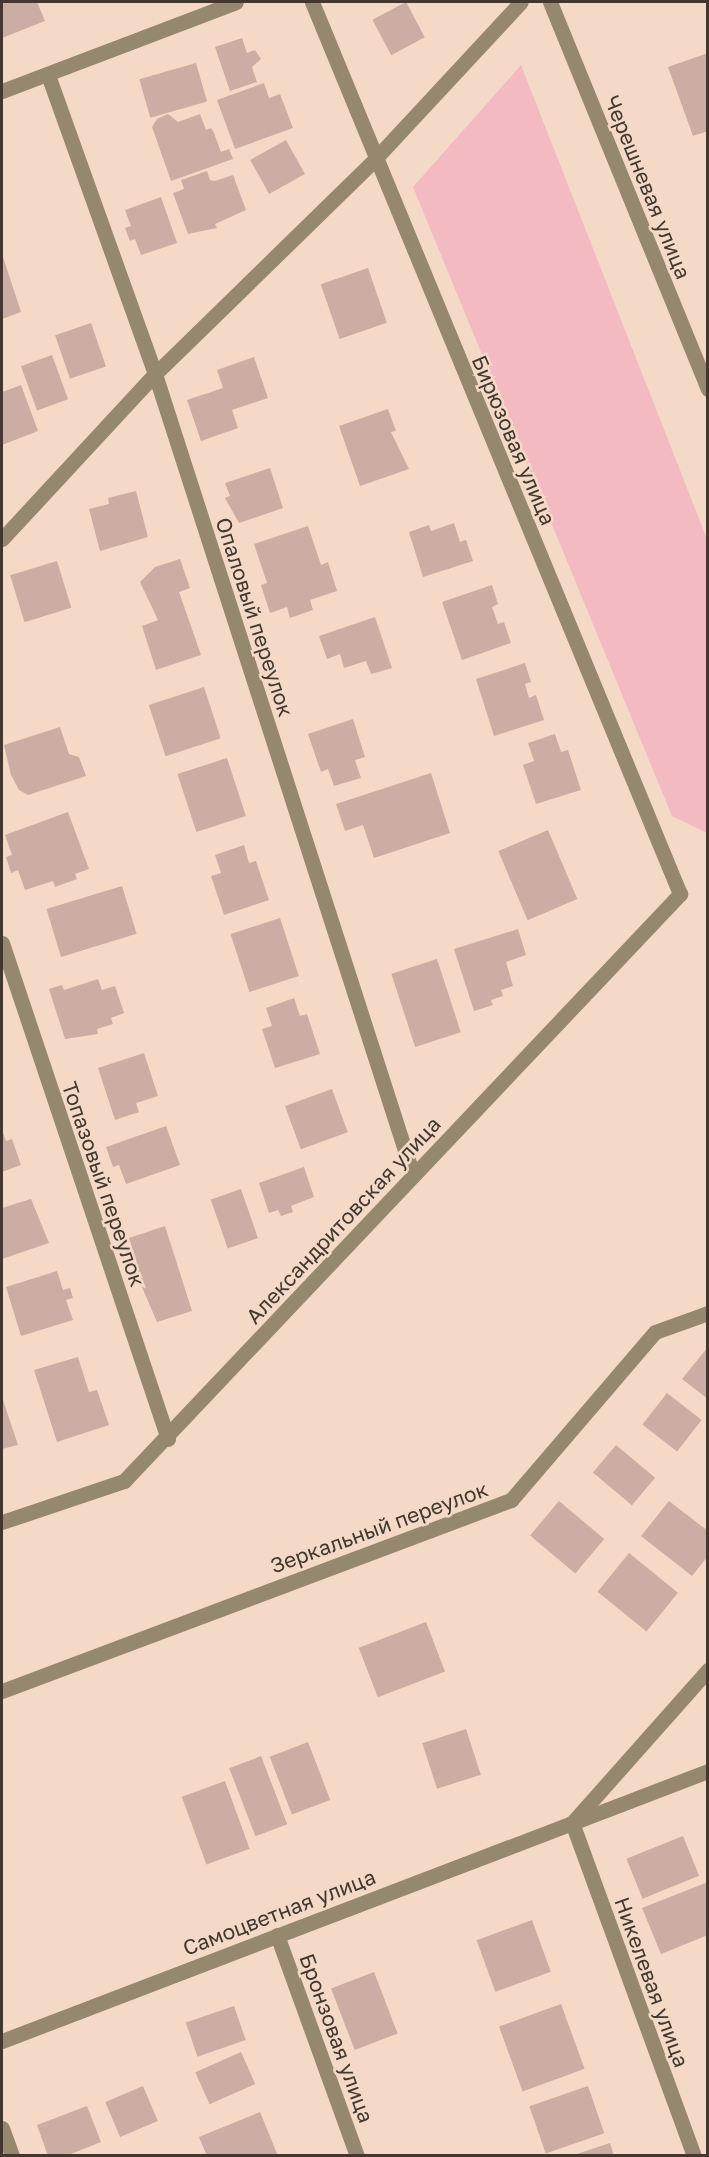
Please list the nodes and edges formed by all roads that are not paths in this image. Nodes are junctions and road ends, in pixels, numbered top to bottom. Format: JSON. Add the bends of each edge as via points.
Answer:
{"nodes":[{"id":1,"x":236,"y":2,"type":"edge"},
{"id":2,"x":312,"y":2,"type":"edge"},
{"id":3,"x":522,"y":2,"type":"edge"},
{"id":4,"x":550,"y":2,"type":"edge"},
{"id":5,"x":48,"y":75,"type":"junction"},
{"id":6,"x":2,"y":92,"type":"edge"},
{"id":7,"x":375,"y":159,"type":"junction"},
{"id":8,"x":155,"y":374,"type":"junction"},
{"id":9,"x":708,"y":389,"type":"edge"},
{"id":10,"x":2,"y":539,"type":"edge"},
{"id":11,"x":680,"y":894,"type":"joint"},
{"id":12,"x":2,"y":943,"type":"edge"},
{"id":13,"x":413,"y":1176,"type":"junction"},
{"id":14,"x":708,"y":1313,"type":"edge"},
{"id":15,"x":168,"y":1438,"type":"junction"},
{"id":16,"x":2,"y":1522,"type":"edge"},
{"id":17,"x":708,"y":1670,"type":"edge"},
{"id":18,"x":2,"y":1690,"type":"edge"},
{"id":19,"x":708,"y":1771,"type":"edge"},
{"id":20,"x":572,"y":1823,"type":"junction"},
{"id":21,"x":277,"y":1935,"type":"junction"},
{"id":22,"x":2,"y":2041,"type":"edge"},
{"id":23,"x":2,"y":2128,"type":"edge"},
{"id":24,"x":12,"y":2156,"type":"edge"},
{"id":25,"x":357,"y":2156,"type":"edge"},
{"id":26,"x":693,"y":2156,"type":"edge"}],
"edges":[{"from":1,"to":5,"type":"street"},
{"from":2,"to":7,"type":"street","name":"Бирюзовая улица"},
{"from":3,"to":7,"type":"street"},
{"from":4,"to":9,"type":"street","name":"Черешневая улица"},
{"from":5,"to":6,"type":"street"},
{"from":5,"to":8,"type":"street","name":"Опаловый переулок"},
{"from":7,"to":8,"type":"street"},
{"from":7,"to":11,"type":"street","name":"Бирюзовая улица"},
{"from":8,"to":10,"type":"street"},
{"from":8,"to":13,"type":"street","name":"Опаловый переулок"},
{"from":11,"to":13,"type":"street","name":"Александритовская улица"},
{"from":12,"to":15,"type":"street","name":"Топазовый переулок"},
{"from":13,"to":15,"type":"street","name":"Александритовская улица"},
{"from":14,"to":18,"type":"street","name":"Зеркальный переулок","via":[[655,1332],[511,1500]]},
{"from":15,"to":16,"type":"street","name":"Александритовская улица","via":[[124,1481]]},
{"from":17,"to":20,"type":"street","name":"Самоцветная улица"},
{"from":19,"to":20,"type":"street","name":"Самоцветная улица"},
{"from":20,"to":21,"type":"street","name":"Самоцветная улица"},
{"from":20,"to":26,"type":"street","name":"Никелевая улица"},
{"from":21,"to":22,"type":"street","name":"Самоцветная улица"},
{"from":21,"to":25,"type":"street","name":"Бронзовая улица"},
{"from":23,"to":24,"type":"street"}]}
